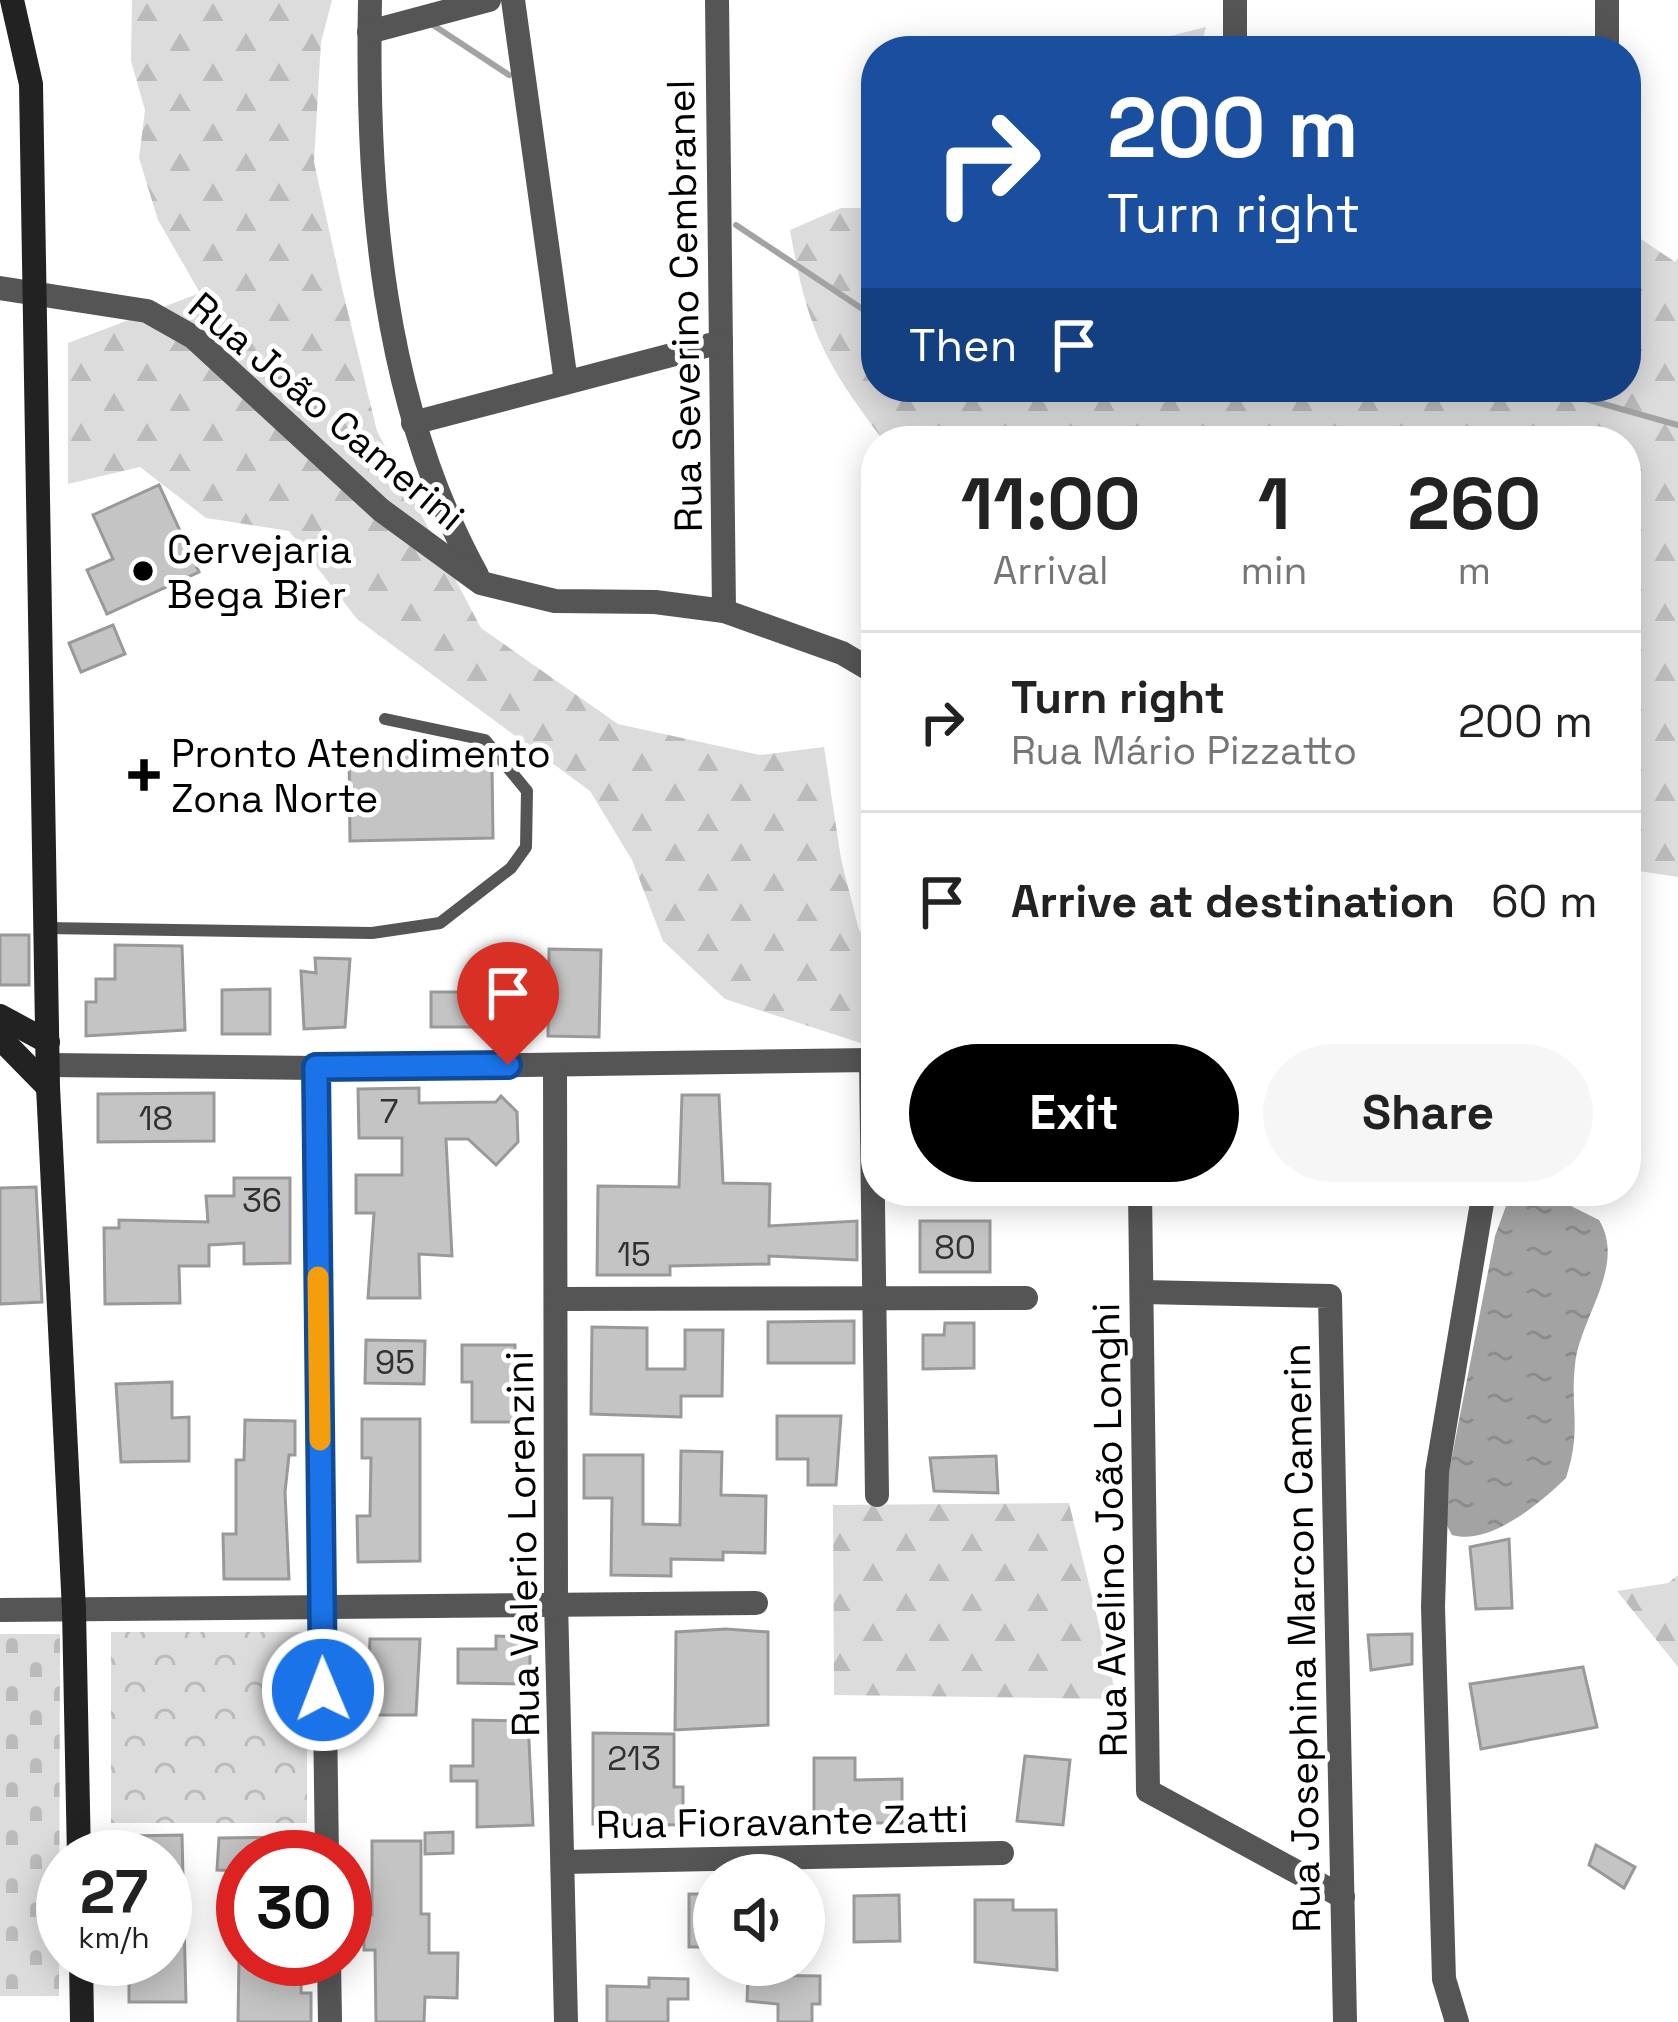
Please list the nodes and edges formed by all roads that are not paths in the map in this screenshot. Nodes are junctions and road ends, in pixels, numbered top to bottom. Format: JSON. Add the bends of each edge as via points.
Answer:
{"nodes":[{"id":1,"x":9,"y":0,"type":"edge"},
{"id":2,"x":370,"y":0,"type":"edge"},
{"id":3,"x":489,"y":0,"type":"edge"},
{"id":4,"x":513,"y":0,"type":"edge"},
{"id":5,"x":717,"y":0,"type":"edge"},
{"id":6,"x":1235,"y":0,"type":"edge"},
{"id":7,"x":1606,"y":0,"type":"edge"},
{"id":8,"x":0,"y":15,"type":"edge"},
{"id":9,"x":369,"y":32,"type":"junction"},
{"id":10,"x":1235,"y":36,"type":"edge"},
{"id":11,"x":1607,"y":36,"type":"edge"},
{"id":12,"x":0,"y":288,"type":"edge"},
{"id":13,"x":34,"y":293,"type":"junction"},
{"id":14,"x":721,"y":342,"type":"junction"},
{"id":15,"x":566,"y":382,"type":"junction"},
{"id":16,"x":413,"y":423,"type":"junction"},
{"id":17,"x":481,"y":583,"type":"junction"},
{"id":18,"x":724,"y":611,"type":"junction"},
{"id":19,"x":861,"y":664,"type":"edge"},
{"id":20,"x":385,"y":719,"type":"dead end"},
{"id":21,"x":45,"y":928,"type":"junction"},
{"id":22,"x":0,"y":1016,"type":"edge"},
{"id":23,"x":0,"y":1038,"type":"edge"},
{"id":24,"x":861,"y":1060,"type":"edge"},
{"id":25,"x":556,"y":1064,"type":"junction"},
{"id":26,"x":48,"y":1065,"type":"junction"},
{"id":27,"x":316,"y":1067,"type":"junction"},
{"id":28,"x":873,"y":1206,"type":"edge"},
{"id":29,"x":1140,"y":1206,"type":"edge"},
{"id":30,"x":1481,"y":1206,"type":"edge"},
{"id":31,"x":1142,"y":1292,"type":"junction"},
{"id":32,"x":874,"y":1298,"type":"junction"},
{"id":33,"x":1026,"y":1298,"type":"dead end"},
{"id":34,"x":556,"y":1299,"type":"junction"},
{"id":35,"x":877,"y":1495,"type":"dead end"},
{"id":36,"x":556,"y":1600,"type":"junction"},
{"id":37,"x":756,"y":1603,"type":"dead end"},
{"id":38,"x":321,"y":1607,"type":"junction"},
{"id":39,"x":0,"y":1610,"type":"edge"},
{"id":40,"x":74,"y":1610,"type":"junction"},
{"id":41,"x":78,"y":1830,"type":"edge"},
{"id":42,"x":326,"y":1830,"type":"edge"},
{"id":43,"x":1002,"y":1852,"type":"dead end"},
{"id":44,"x":563,"y":1862,"type":"junction"},
{"id":45,"x":1343,"y":1897,"type":"junction"},
{"id":46,"x":81,"y":1986,"type":"edge"},
{"id":47,"x":329,"y":1986,"type":"edge"},
{"id":48,"x":82,"y":2022,"type":"edge"},
{"id":49,"x":330,"y":2022,"type":"edge"},
{"id":50,"x":566,"y":2022,"type":"edge"},
{"id":51,"x":1346,"y":2022,"type":"edge"},
{"id":52,"x":1457,"y":2022,"type":"edge"}],
"edges":[{"from":1,"to":8,"type":"street"},
{"from":1,"to":13,"type":"street","via":[[31,84]]},
{"from":2,"to":9,"type":"street"},
{"from":3,"to":9,"type":"street"},
{"from":4,"to":15,"type":"street"},
{"from":5,"to":14,"type":"street","name":"Rua Severino Cembranel"},
{"from":6,"to":10,"type":"street"},
{"from":7,"to":11,"type":"street"},
{"from":9,"to":16,"type":"street","via":[[368,119],[383,256]]},
{"from":12,"to":13,"type":"street","name":"Rua João Camerini"},
{"from":13,"to":17,"type":"street","name":"Rua João Camerini","via":[[147,311],[193,337],[381,510]]},
{"from":13,"to":21,"type":"street"},
{"from":14,"to":15,"type":"street"},
{"from":14,"to":18,"type":"street","name":"Rua Severino Cembranel"},
{"from":15,"to":16,"type":"street"},
{"from":16,"to":17,"type":"street","via":[[450,526]]},
{"from":17,"to":18,"type":"street","name":"Rua João Camerini","via":[[555,601]]},
{"from":18,"to":19,"type":"street","name":"Rua João Camerini"},
{"from":20,"to":21,"type":"lane","via":[[485,740],[527,791],[526,847],[512,868],[440,922],[372,933]]},
{"from":21,"to":26,"type":"street"},
{"from":22,"to":26,"type":"street"},
{"from":23,"to":26,"type":"street"},
{"from":24,"to":25,"type":"street"},
{"from":25,"to":27,"type":"street"},
{"from":25,"to":34,"type":"street","name":"Rua Valerio Lorenzini"},
{"from":26,"to":27,"type":"street"},
{"from":26,"to":40,"type":"street"},
{"from":27,"to":38,"type":"street"},
{"from":28,"to":32,"type":"street"},
{"from":29,"to":31,"type":"street","name":"Rua Avelino João Longhi"},
{"from":30,"to":52,"type":"street","via":[[1437,1472],[1433,1546],[1444,1978]]},
{"from":31,"to":45,"type":"street","name":"Rua Avelino João Longhi","via":[[1148,1791]]},
{"from":31,"to":45,"type":"street","name":"Rua Josephina Marcon Camerin","via":[[1330,1296]]},
{"from":32,"to":33,"type":"street"},
{"from":32,"to":34,"type":"street"},
{"from":32,"to":35,"type":"street"},
{"from":34,"to":36,"type":"street","name":"Rua Valerio Lorenzini"},
{"from":36,"to":37,"type":"street"},
{"from":36,"to":38,"type":"street"},
{"from":36,"to":44,"type":"street","name":"Rua Valerio Lorenzini"},
{"from":38,"to":40,"type":"street"},
{"from":38,"to":42,"type":"street"},
{"from":39,"to":40,"type":"street"},
{"from":40,"to":41,"type":"street"},
{"from":43,"to":44,"type":"street","name":"Rua Fioravante Zatti"},
{"from":44,"to":50,"type":"street","name":"Rua Valerio Lorenzini"},
{"from":45,"to":51,"type":"street","name":"Rua Josephina Marcon Camerin"},
{"from":46,"to":48,"type":"street"},
{"from":47,"to":49,"type":"street"}]}
